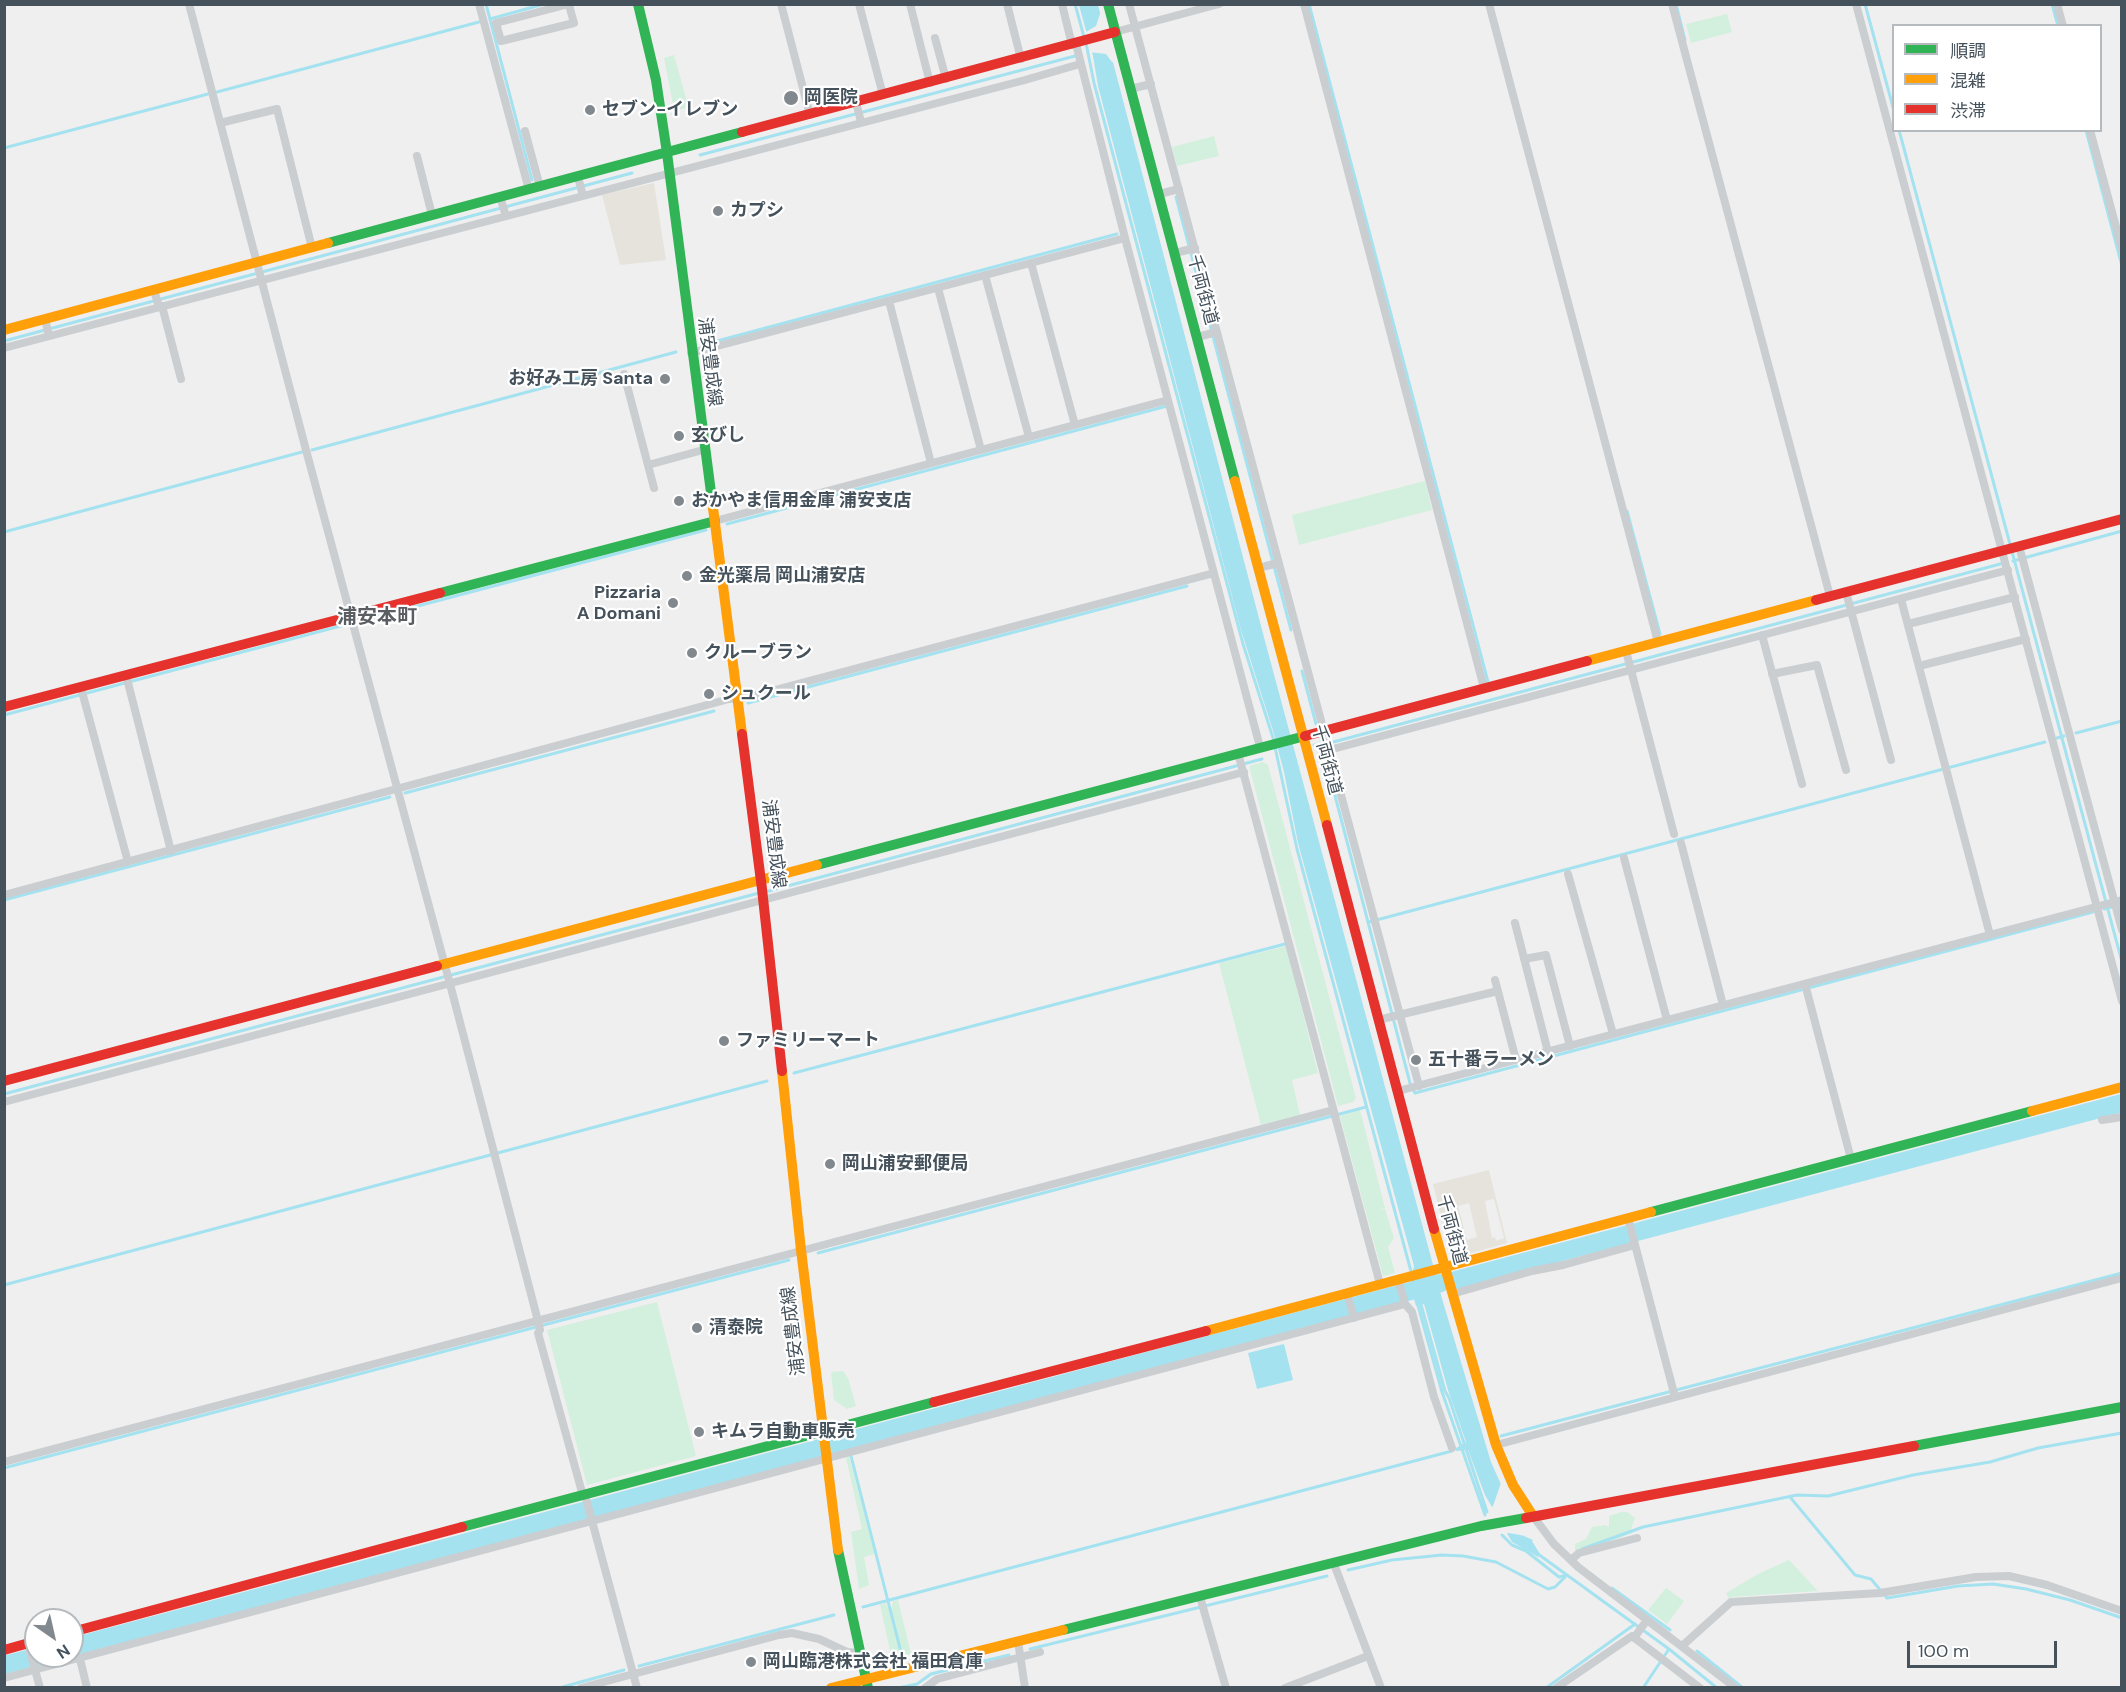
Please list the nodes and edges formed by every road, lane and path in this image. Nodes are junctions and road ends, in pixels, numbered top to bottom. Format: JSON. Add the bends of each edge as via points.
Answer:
{"nodes":[{"id":1,"x":189,"y":4,"type":"edge"},
{"id":2,"x":480,"y":4,"type":"edge"},
{"id":3,"x":638,"y":4,"type":"edge"},
{"id":4,"x":781,"y":4,"type":"edge"},
{"id":5,"x":859,"y":4,"type":"edge"},
{"id":6,"x":910,"y":4,"type":"edge"},
{"id":7,"x":1006,"y":4,"type":"edge"},
{"id":8,"x":1062,"y":4,"type":"edge"},
{"id":9,"x":1108,"y":4,"type":"edge"},
{"id":10,"x":1129,"y":4,"type":"edge"},
{"id":11,"x":1219,"y":4,"type":"edge"},
{"id":12,"x":1304,"y":4,"type":"edge"},
{"id":13,"x":1489,"y":4,"type":"edge"},
{"id":14,"x":1672,"y":4,"type":"edge"},
{"id":15,"x":1856,"y":4,"type":"edge"},
{"id":16,"x":2057,"y":4,"type":"edge"},
{"id":17,"x":569,"y":5,"type":"edge"},
{"id":18,"x":2062,"y":24,"type":"edge"},
{"id":19,"x":1135,"y":27,"type":"junction"},
{"id":20,"x":1111,"y":34,"type":"junction"},
{"id":21,"x":935,"y":38,"type":"dead end"},
{"id":22,"x":1077,"y":43,"type":"junction"},
{"id":23,"x":1021,"y":58,"type":"junction"},
{"id":24,"x":1080,"y":64,"type":"junction"},
{"id":25,"x":946,"y":79,"type":"junction"},
{"id":26,"x":930,"y":83,"type":"junction"},
{"id":27,"x":1151,"y":84,"type":"junction"},
{"id":28,"x":1130,"y":89,"type":"junction"},
{"id":29,"x":883,"y":95,"type":"junction"},
{"id":30,"x":859,"y":112,"type":"junction"},
{"id":31,"x":810,"y":115,"type":"junction"},
{"id":32,"x":220,"y":123,"type":"junction"},
{"id":33,"x":525,"y":130,"type":"dead end"},
{"id":34,"x":2091,"y":132,"type":"edge"},
{"id":35,"x":667,"y":153,"type":"junction"},
{"id":36,"x":417,"y":156,"type":"dead end"},
{"id":37,"x":669,"y":174,"type":"junction"},
{"id":38,"x":581,"y":187,"type":"junction"},
{"id":39,"x":534,"y":188,"type":"junction"},
{"id":40,"x":1179,"y":189,"type":"junction"},
{"id":41,"x":1159,"y":194,"type":"junction"},
{"id":42,"x":503,"y":207,"type":"junction"},
{"id":43,"x":432,"y":215,"type":"junction"},
{"id":44,"x":1125,"y":238,"type":"junction"},
{"id":45,"x":312,"y":248,"type":"junction"},
{"id":46,"x":1192,"y":249,"type":"junction"},
{"id":47,"x":2121,"y":249,"type":"edge"},
{"id":48,"x":1175,"y":253,"type":"junction"},
{"id":49,"x":1031,"y":263,"type":"junction"},
{"id":50,"x":260,"y":272,"type":"junction"},
{"id":51,"x":985,"y":275,"type":"junction"},
{"id":52,"x":938,"y":288,"type":"junction"},
{"id":53,"x":158,"y":300,"type":"junction"},
{"id":54,"x":889,"y":301,"type":"junction"},
{"id":55,"x":47,"y":328,"type":"junction"},
{"id":56,"x":4,"y":330,"type":"edge"},
{"id":57,"x":1214,"y":332,"type":"junction"},
{"id":58,"x":1197,"y":336,"type":"junction"},
{"id":59,"x":4,"y":348,"type":"edge"},
{"id":60,"x":691,"y":353,"type":"junction"},
{"id":61,"x":624,"y":374,"type":"dead end"},
{"id":62,"x":181,"y":379,"type":"dead end"},
{"id":63,"x":1168,"y":400,"type":"junction"},
{"id":64,"x":1075,"y":425,"type":"junction"},
{"id":65,"x":1029,"y":437,"type":"junction"},
{"id":66,"x":704,"y":450,"type":"junction"},
{"id":67,"x":981,"y":450,"type":"junction"},
{"id":68,"x":931,"y":463,"type":"junction"},
{"id":69,"x":648,"y":465,"type":"junction"},
{"id":70,"x":654,"y":488,"type":"dead end"},
{"id":71,"x":2121,"y":519,"type":"edge"},
{"id":72,"x":716,"y":521,"type":"junction"},
{"id":73,"x":2011,"y":556,"type":"junction"},
{"id":74,"x":1275,"y":564,"type":"junction"},
{"id":75,"x":1258,"y":568,"type":"junction"},
{"id":76,"x":1214,"y":573,"type":"junction"},
{"id":77,"x":1830,"y":596,"type":"junction"},
{"id":78,"x":2015,"y":597,"type":"junction"},
{"id":79,"x":1901,"y":599,"type":"junction"},
{"id":80,"x":1849,"y":603,"type":"junction"},
{"id":81,"x":351,"y":616,"type":"junction"},
{"id":82,"x":1908,"y":624,"type":"junction"},
{"id":83,"x":1762,"y":635,"type":"junction"},
{"id":84,"x":2026,"y":639,"type":"junction"},
{"id":85,"x":1658,"y":642,"type":"junction"},
{"id":86,"x":1629,"y":662,"type":"junction"},
{"id":87,"x":1919,"y":666,"type":"junction"},
{"id":88,"x":1772,"y":674,"type":"junction"},
{"id":89,"x":127,"y":680,"type":"junction"},
{"id":90,"x":1484,"y":688,"type":"junction"},
{"id":91,"x":82,"y":692,"type":"junction"},
{"id":92,"x":738,"y":698,"type":"junction"},
{"id":93,"x":4,"y":708,"type":"edge"},
{"id":94,"x":1324,"y":734,"type":"junction"},
{"id":95,"x":1298,"y":737,"type":"junction"},
{"id":96,"x":1260,"y":747,"type":"junction"},
{"id":97,"x":1328,"y":749,"type":"junction"},
{"id":98,"x":1891,"y":760,"type":"dead end"},
{"id":99,"x":1241,"y":764,"type":"junction"},
{"id":100,"x":1846,"y":770,"type":"dead end"},
{"id":101,"x":1802,"y":784,"type":"dead end"},
{"id":102,"x":398,"y":790,"type":"junction"},
{"id":103,"x":1674,"y":834,"type":"dead end"},
{"id":104,"x":1681,"y":843,"type":"dead end"},
{"id":105,"x":171,"y":851,"type":"junction"},
{"id":106,"x":1624,"y":858,"type":"dead end"},
{"id":107,"x":128,"y":862,"type":"junction"},
{"id":108,"x":1568,"y":873,"type":"dead end"},
{"id":109,"x":762,"y":891,"type":"junction"},
{"id":110,"x":4,"y":895,"type":"edge"},
{"id":111,"x":2111,"y":904,"type":"edge"},
{"id":112,"x":1515,"y":923,"type":"dead end"},
{"id":113,"x":2121,"y":930,"type":"edge"},
{"id":114,"x":1990,"y":934,"type":"junction"},
{"id":115,"x":1524,"y":959,"type":"junction"},
{"id":116,"x":445,"y":968,"type":"junction"},
{"id":117,"x":1495,"y":980,"type":"dead end"},
{"id":118,"x":450,"y":983,"type":"junction"},
{"id":119,"x":1806,"y":987,"type":"junction"},
{"id":120,"x":1498,"y":991,"type":"junction"},
{"id":121,"x":2121,"y":1001,"type":"edge"},
{"id":122,"x":1723,"y":1005,"type":"junction"},
{"id":123,"x":1395,"y":1016,"type":"junction"},
{"id":124,"x":1378,"y":1020,"type":"junction"},
{"id":125,"x":1667,"y":1020,"type":"junction"},
{"id":126,"x":1613,"y":1034,"type":"junction"},
{"id":127,"x":1570,"y":1046,"type":"junction"},
{"id":128,"x":1548,"y":1052,"type":"junction"},
{"id":129,"x":1516,"y":1060,"type":"junction"},
{"id":130,"x":4,"y":1080,"type":"edge"},
{"id":131,"x":1419,"y":1086,"type":"junction"},
{"id":132,"x":2121,"y":1087,"type":"edge"},
{"id":133,"x":1398,"y":1091,"type":"junction"},
{"id":134,"x":4,"y":1102,"type":"edge"},
{"id":135,"x":1334,"y":1114,"type":"junction"},
{"id":136,"x":2121,"y":1117,"type":"edge"},
{"id":137,"x":2102,"y":1120,"type":"dead end"},
{"id":138,"x":1851,"y":1159,"type":"junction"},
{"id":139,"x":1631,"y":1232,"type":"junction"},
{"id":140,"x":801,"y":1250,"type":"junction"},
{"id":141,"x":1440,"y":1268,"type":"junction"},
{"id":142,"x":2121,"y":1278,"type":"edge"},
{"id":143,"x":1402,"y":1282,"type":"junction"},
{"id":144,"x":1380,"y":1284,"type":"junction"},
{"id":145,"x":1452,"y":1294,"type":"junction"},
{"id":146,"x":1348,"y":1296,"type":"junction"},
{"id":147,"x":1405,"y":1301,"type":"junction"},
{"id":148,"x":1353,"y":1316,"type":"junction"},
{"id":149,"x":539,"y":1324,"type":"junction"},
{"id":150,"x":1674,"y":1393,"type":"junction"},
{"id":151,"x":2121,"y":1407,"type":"edge"},
{"id":152,"x":824,"y":1437,"type":"junction"},
{"id":153,"x":1496,"y":1445,"type":"junction"},
{"id":154,"x":1452,"y":1448,"type":"dead end"},
{"id":155,"x":826,"y":1457,"type":"junction"},
{"id":156,"x":4,"y":1462,"type":"edge"},
{"id":157,"x":585,"y":1498,"type":"junction"},
{"id":158,"x":1533,"y":1516,"type":"junction"},
{"id":159,"x":591,"y":1518,"type":"junction"},
{"id":160,"x":1637,"y":1538,"type":"dead end"},
{"id":161,"x":1571,"y":1560,"type":"junction"},
{"id":162,"x":1334,"y":1564,"type":"junction"},
{"id":163,"x":1202,"y":1603,"type":"junction"},
{"id":164,"x":2121,"y":1611,"type":"edge"},
{"id":165,"x":1645,"y":1622,"type":"junction"},
{"id":166,"x":84,"y":1629,"type":"edge"},
{"id":167,"x":1635,"y":1636,"type":"junction"},
{"id":168,"x":1018,"y":1641,"type":"junction"},
{"id":169,"x":24,"y":1646,"type":"edge"},
{"id":170,"x":1682,"y":1646,"type":"junction"},
{"id":171,"x":4,"y":1650,"type":"edge"},
{"id":172,"x":1040,"y":1652,"type":"dead end"},
{"id":173,"x":860,"y":1653,"type":"junction"},
{"id":174,"x":1368,"y":1656,"type":"junction"},
{"id":175,"x":84,"y":1658,"type":"edge"},
{"id":176,"x":1020,"y":1658,"type":"junction"},
{"id":177,"x":35,"y":1668,"type":"joint"},
{"id":178,"x":82,"y":1668,"type":"edge"},
{"id":179,"x":633,"y":1674,"type":"junction"},
{"id":180,"x":4,"y":1678,"type":"edge"},
{"id":181,"x":867,"y":1683,"type":"edge"},
{"id":182,"x":40,"y":1688,"type":"edge"},
{"id":183,"x":87,"y":1688,"type":"edge"},
{"id":184,"x":581,"y":1688,"type":"edge"},
{"id":185,"x":637,"y":1688,"type":"edge"},
{"id":186,"x":831,"y":1688,"type":"edge"},
{"id":187,"x":925,"y":1688,"type":"edge"},
{"id":188,"x":1025,"y":1688,"type":"edge"},
{"id":189,"x":1226,"y":1688,"type":"edge"},
{"id":190,"x":1285,"y":1688,"type":"edge"},
{"id":191,"x":1381,"y":1688,"type":"edge"},
{"id":192,"x":1556,"y":1688,"type":"edge"},
{"id":193,"x":1700,"y":1688,"type":"edge"},
{"id":194,"x":1736,"y":1688,"type":"edge"}],
"edges":[{"from":1,"to":32,"type":"street"},
{"from":2,"to":39,"type":"street"},
{"from":3,"to":35,"type":"street","name":"浦安豊成線","via":[[656,80]]},
{"from":4,"to":31,"type":"street"},
{"from":5,"to":29,"type":"street"},
{"from":6,"to":26,"type":"street"},
{"from":7,"to":23,"type":"street"},
{"from":8,"to":22,"type":"street"},
{"from":9,"to":20,"type":"street","name":"千両街道"},
{"from":10,"to":19,"type":"street"},
{"from":11,"to":19,"type":"street"},
{"from":12,"to":90,"type":"street"},
{"from":13,"to":85,"type":"street"},
{"from":14,"to":77,"type":"street"},
{"from":15,"to":73,"type":"street"},
{"from":16,"to":18,"type":"street"},
{"from":17,"to":17,"type":"street","via":[[496,23],[501,41],[574,22]]},
{"from":19,"to":20,"type":"street"},
{"from":19,"to":27,"type":"street"},
{"from":20,"to":22,"type":"street"},
{"from":20,"to":28,"type":"street","name":"千両街道"},
{"from":21,"to":25,"type":"street"},
{"from":22,"to":23,"type":"street"},
{"from":22,"to":24,"type":"street"},
{"from":23,"to":25,"type":"street"},
{"from":24,"to":30,"type":"street","via":[[1025,80]]},
{"from":24,"to":44,"type":"street"},
{"from":25,"to":26,"type":"street"},
{"from":26,"to":29,"type":"street"},
{"from":27,"to":28,"type":"street"},
{"from":27,"to":40,"type":"street"},
{"from":28,"to":41,"type":"street","name":"千両街道"},
{"from":29,"to":30,"type":"street"},
{"from":30,"to":31,"type":"street"},
{"from":30,"to":37,"type":"street"},
{"from":31,"to":35,"type":"street"},
{"from":32,"to":45,"type":"street","via":[[277,109]]},
{"from":32,"to":50,"type":"street"},
{"from":33,"to":39,"type":"street"},
{"from":34,"to":47,"type":"street"},
{"from":35,"to":37,"type":"street","name":"浦安豊成線"},
{"from":35,"to":38,"type":"street"},
{"from":36,"to":43,"type":"street"},
{"from":37,"to":38,"type":"street"},
{"from":37,"to":60,"type":"street","name":"浦安豊成線"},
{"from":38,"to":39,"type":"street"},
{"from":38,"to":42,"type":"street"},
{"from":39,"to":42,"type":"street"},
{"from":40,"to":41,"type":"street"},
{"from":40,"to":46,"type":"street"},
{"from":41,"to":48,"type":"street","name":"千両街道"},
{"from":42,"to":43,"type":"street"},
{"from":42,"to":50,"type":"street"},
{"from":43,"to":45,"type":"street"},
{"from":44,"to":49,"type":"street"},
{"from":44,"to":63,"type":"street"},
{"from":45,"to":50,"type":"street"},
{"from":46,"to":48,"type":"street"},
{"from":46,"to":57,"type":"street"},
{"from":48,"to":58,"type":"street","name":"千両街道"},
{"from":49,"to":51,"type":"street"},
{"from":49,"to":64,"type":"street"},
{"from":50,"to":53,"type":"street"},
{"from":50,"to":53,"type":"street"},
{"from":50,"to":81,"type":"street"},
{"from":51,"to":52,"type":"street"},
{"from":51,"to":65,"type":"street"},
{"from":52,"to":54,"type":"street"},
{"from":52,"to":67,"type":"street"},
{"from":53,"to":55,"type":"street"},
{"from":53,"to":55,"type":"street"},
{"from":53,"to":62,"type":"street"},
{"from":54,"to":60,"type":"street"},
{"from":54,"to":68,"type":"street"},
{"from":55,"to":56,"type":"street"},
{"from":55,"to":59,"type":"street"},
{"from":57,"to":58,"type":"street"},
{"from":57,"to":74,"type":"street"},
{"from":58,"to":75,"type":"street","name":"千両街道"},
{"from":60,"to":66,"type":"street","name":"浦安豊成線"},
{"from":61,"to":69,"type":"street"},
{"from":63,"to":64,"type":"street"},
{"from":63,"to":76,"type":"street"},
{"from":64,"to":65,"type":"street"},
{"from":65,"to":67,"type":"street"},
{"from":66,"to":69,"type":"street"},
{"from":66,"to":72,"type":"street","name":"浦安豊成線"},
{"from":67,"to":68,"type":"street"},
{"from":68,"to":72,"type":"street"},
{"from":69,"to":70,"type":"street"},
{"from":71,"to":73,"type":"street"},
{"from":72,"to":81,"type":"street"},
{"from":72,"to":92,"type":"street","name":"浦安豊成線"},
{"from":73,"to":78,"type":"street"},
{"from":73,"to":79,"type":"street"},
{"from":73,"to":80,"type":"street"},
{"from":73,"to":111,"type":"street"},
{"from":74,"to":75,"type":"street"},
{"from":74,"to":94,"type":"street"},
{"from":75,"to":95,"type":"street","name":"千両街道"},
{"from":76,"to":92,"type":"street"},
{"from":76,"to":96,"type":"street"},
{"from":77,"to":80,"type":"street"},
{"from":77,"to":85,"type":"street"},
{"from":78,"to":82,"type":"street"},
{"from":78,"to":84,"type":"street"},
{"from":79,"to":80,"type":"street"},
{"from":79,"to":82,"type":"street"},
{"from":80,"to":83,"type":"street"},
{"from":80,"to":98,"type":"street"},
{"from":81,"to":89,"type":"street"},
{"from":81,"to":102,"type":"street"},
{"from":82,"to":87,"type":"street"},
{"from":83,"to":86,"type":"street"},
{"from":83,"to":88,"type":"street"},
{"from":84,"to":87,"type":"street"},
{"from":84,"to":111,"type":"street"},
{"from":85,"to":86,"type":"street"},
{"from":86,"to":90,"type":"street"},
{"from":86,"to":97,"type":"street"},
{"from":86,"to":103,"type":"street"},
{"from":87,"to":114,"type":"street"},
{"from":88,"to":100,"type":"street","via":[[1817,664]]},
{"from":88,"to":101,"type":"street"},
{"from":89,"to":91,"type":"street"},
{"from":89,"to":105,"type":"street"},
{"from":90,"to":94,"type":"street"},
{"from":91,"to":93,"type":"street"},
{"from":91,"to":107,"type":"street"},
{"from":92,"to":102,"type":"street"},
{"from":92,"to":109,"type":"street","name":"浦安豊成線"},
{"from":94,"to":95,"type":"street"},
{"from":94,"to":97,"type":"street"},
{"from":95,"to":96,"type":"street"},
{"from":95,"to":124,"type":"street","name":"千両街道"},
{"from":96,"to":99,"type":"street"},
{"from":97,"to":123,"type":"street"},
{"from":99,"to":109,"type":"street"},
{"from":99,"to":109,"type":"street"},
{"from":99,"to":135,"type":"street"},
{"from":102,"to":105,"type":"street"},
{"from":102,"to":116,"type":"street"},
{"from":104,"to":122,"type":"street"},
{"from":105,"to":107,"type":"street"},
{"from":106,"to":125,"type":"street"},
{"from":107,"to":110,"type":"street"},
{"from":108,"to":126,"type":"street"},
{"from":109,"to":116,"type":"street"},
{"from":109,"to":118,"type":"street"},
{"from":109,"to":140,"type":"street","name":"浦安豊成線"},
{"from":111,"to":113,"type":"street"},
{"from":111,"to":114,"type":"street"},
{"from":111,"to":121,"type":"street"},
{"from":112,"to":115,"type":"street"},
{"from":114,"to":119,"type":"street"},
{"from":115,"to":127,"type":"street","via":[[1546,955]]},
{"from":115,"to":128,"type":"street"},
{"from":116,"to":118,"type":"street"},
{"from":116,"to":130,"type":"street"},
{"from":117,"to":120,"type":"street"},
{"from":118,"to":134,"type":"street"},
{"from":118,"to":149,"type":"street"},
{"from":119,"to":122,"type":"street"},
{"from":119,"to":138,"type":"street"},
{"from":120,"to":123,"type":"street"},
{"from":120,"to":129,"type":"street"},
{"from":122,"to":125,"type":"street"},
{"from":123,"to":124,"type":"street"},
{"from":123,"to":131,"type":"street"},
{"from":124,"to":133,"type":"street","name":"千両街道"},
{"from":125,"to":126,"type":"street"},
{"from":126,"to":127,"type":"street"},
{"from":127,"to":128,"type":"street"},
{"from":128,"to":129,"type":"street"},
{"from":129,"to":131,"type":"street"},
{"from":131,"to":133,"type":"street"},
{"from":132,"to":138,"type":"street"},
{"from":133,"to":141,"type":"street","name":"千両街道"},
{"from":135,"to":140,"type":"street"},
{"from":135,"to":144,"type":"street"},
{"from":136,"to":137,"type":"street"},
{"from":138,"to":139,"type":"street"},
{"from":139,"to":141,"type":"street"},
{"from":139,"to":145,"type":"street","via":[[1576,1262]]},
{"from":139,"to":150,"type":"street"},
{"from":140,"to":149,"type":"street"},
{"from":140,"to":152,"type":"street","name":"浦安豊成線"},
{"from":141,"to":143,"type":"street"},
{"from":141,"to":145,"type":"street","name":"千両街道"},
{"from":142,"to":150,"type":"street"},
{"from":143,"to":144,"type":"street"},
{"from":143,"to":147,"type":"street"},
{"from":144,"to":146,"type":"street"},
{"from":145,"to":153,"type":"street","name":"千両街道"},
{"from":146,"to":148,"type":"street"},
{"from":146,"to":152,"type":"street"},
{"from":147,"to":148,"type":"street"},
{"from":147,"to":154,"type":"street","via":[[1412,1312],[1434,1398]]},
{"from":148,"to":155,"type":"street"},
{"from":149,"to":156,"type":"street"},
{"from":149,"to":157,"type":"street","via":[[538,1333]]},
{"from":150,"to":153,"type":"street"},
{"from":151,"to":158,"type":"street"},
{"from":152,"to":155,"type":"street","name":"浦安豊成線"},
{"from":152,"to":157,"type":"street"},
{"from":153,"to":158,"type":"street","name":"千両街道","via":[[1513,1485]]},
{"from":155,"to":159,"type":"street"},
{"from":155,"to":173,"type":"street","name":"浦安豊成線","via":[[840,1564]]},
{"from":157,"to":159,"type":"street"},
{"from":157,"to":166,"type":"street"},
{"from":158,"to":161,"type":"street"},
{"from":158,"to":162,"type":"street"},
{"from":159,"to":175,"type":"street"},
{"from":159,"to":179,"type":"street"},
{"from":160,"to":161,"type":"street","via":[[1579,1553]]},
{"from":161,"to":165,"type":"street"},
{"from":162,"to":163,"type":"street"},
{"from":162,"to":174,"type":"street"},
{"from":163,"to":168,"type":"street"},
{"from":163,"to":189,"type":"street"},
{"from":164,"to":170,"type":"street","via":[[2009,1576],[1976,1577],[1883,1592],[1731,1602]]},
{"from":165,"to":167,"type":"street"},
{"from":165,"to":170,"type":"street"},
{"from":167,"to":192,"type":"street"},
{"from":167,"to":193,"type":"street"},
{"from":168,"to":176,"type":"street"},
{"from":168,"to":181,"type":"street"},
{"from":169,"to":171,"type":"street"},
{"from":170,"to":194,"type":"street"},
{"from":172,"to":176,"type":"street"},
{"from":173,"to":179,"type":"street","via":[[792,1633]]},
{"from":173,"to":181,"type":"street","name":"浦安豊成線"},
{"from":174,"to":190,"type":"street"},
{"from":174,"to":191,"type":"street"},
{"from":176,"to":187,"type":"street","via":[[937,1678]]},
{"from":176,"to":188,"type":"street"},
{"from":177,"to":180,"type":"street"},
{"from":177,"to":182,"type":"street"},
{"from":178,"to":183,"type":"street"},
{"from":179,"to":184,"type":"street"},
{"from":179,"to":185,"type":"street"},
{"from":181,"to":186,"type":"street"}]}
